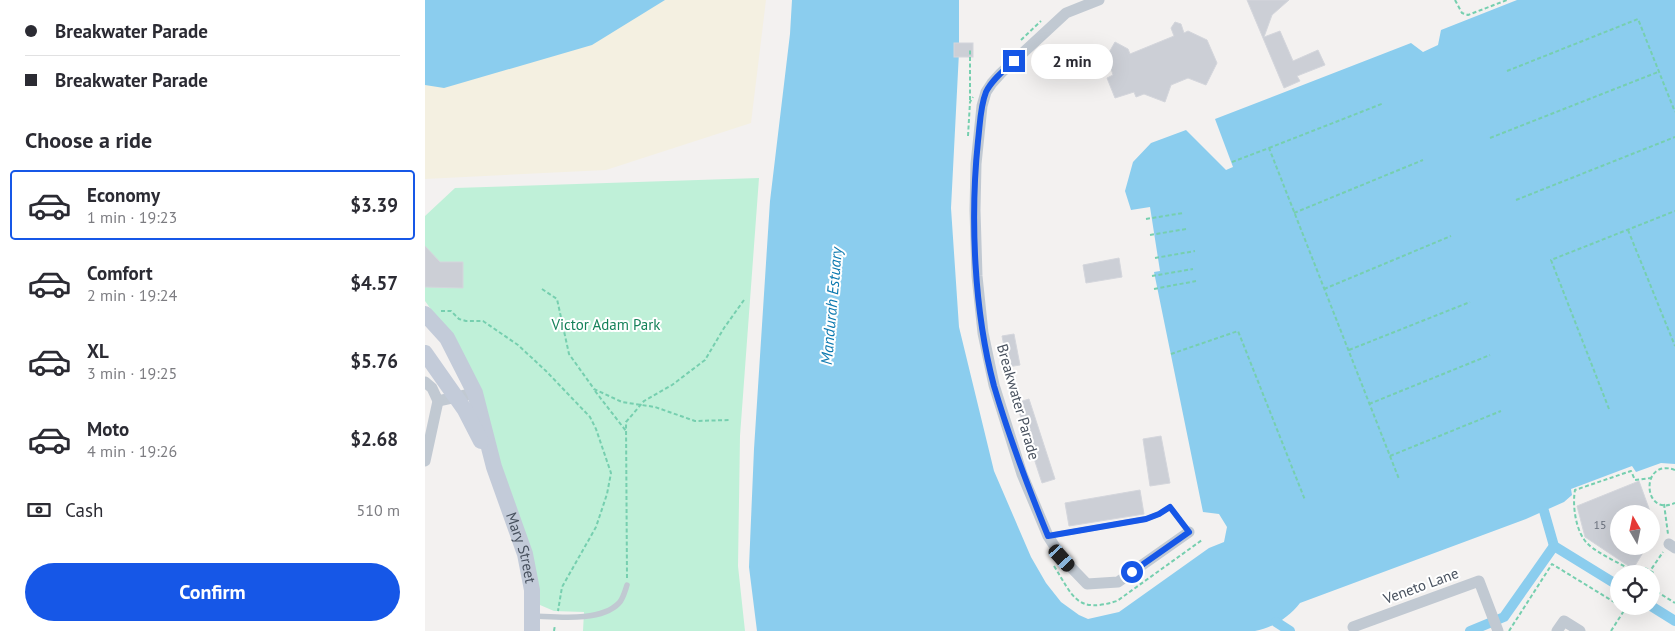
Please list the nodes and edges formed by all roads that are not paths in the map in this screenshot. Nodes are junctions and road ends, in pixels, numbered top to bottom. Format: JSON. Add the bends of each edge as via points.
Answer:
{"nodes":[{"id":1,"x":1099,"y":0,"type":"edge"},
{"id":2,"x":429,"y":311,"type":"edge"},
{"id":3,"x":425,"y":353,"type":"edge"},
{"id":4,"x":425,"y":382,"type":"edge"},
{"id":5,"x":475,"y":393,"type":"junction"},
{"id":6,"x":457,"y":398,"type":"junction"},
{"id":7,"x":438,"y":401,"type":"junction"},
{"id":8,"x":425,"y":461,"type":"edge"},
{"id":9,"x":494,"y":467,"type":"junction"},
{"id":10,"x":1189,"y":532,"type":"joint"},
{"id":11,"x":1048,"y":536,"type":"junction"},
{"id":12,"x":627,"y":585,"type":"road end"},
{"id":13,"x":532,"y":623,"type":"edge"},
{"id":14,"x":1353,"y":627,"type":"dead end"},
{"id":15,"x":1502,"y":630,"type":"edge"},
{"id":16,"x":1557,"y":631,"type":"edge"},
{"id":17,"x":1580,"y":631,"type":"edge"}],
"edges":[{"from":1,"to":11,"type":"street","name":"Breakwater Parade","via":[[1067,13],[992,83],[982,106],[976,164],[977,276],[983,333],[994,385],[1022,474]]},
{"from":2,"to":5,"type":"street","name":"Mary Street"},
{"from":3,"to":6,"type":"street","name":"Mary Street"},
{"from":4,"to":7,"type":"street"},
{"from":5,"to":6,"type":"street"},
{"from":5,"to":9,"type":"street","name":"Mary Street"},
{"from":6,"to":7,"type":"street"},
{"from":6,"to":9,"type":"street","name":"Mary Street"},
{"from":7,"to":8,"type":"street"},
{"from":9,"to":13,"type":"street","name":"Mary Street","via":[[525,554],[532,590]]},
{"from":10,"to":11,"type":"lane","via":[[1170,507],[1146,519]]},
{"from":10,"to":11,"type":"street","name":"Breakwater Parade","via":[[1118,582],[1087,584],[1062,558]]},
{"from":12,"to":13,"type":"lane","via":[[619,603],[599,615],[557,617]]},
{"from":14,"to":15,"type":"street","name":"Veneto Lane","via":[[1479,581]]},
{"from":16,"to":17,"type":"street","via":[[1564,621]]}]}
